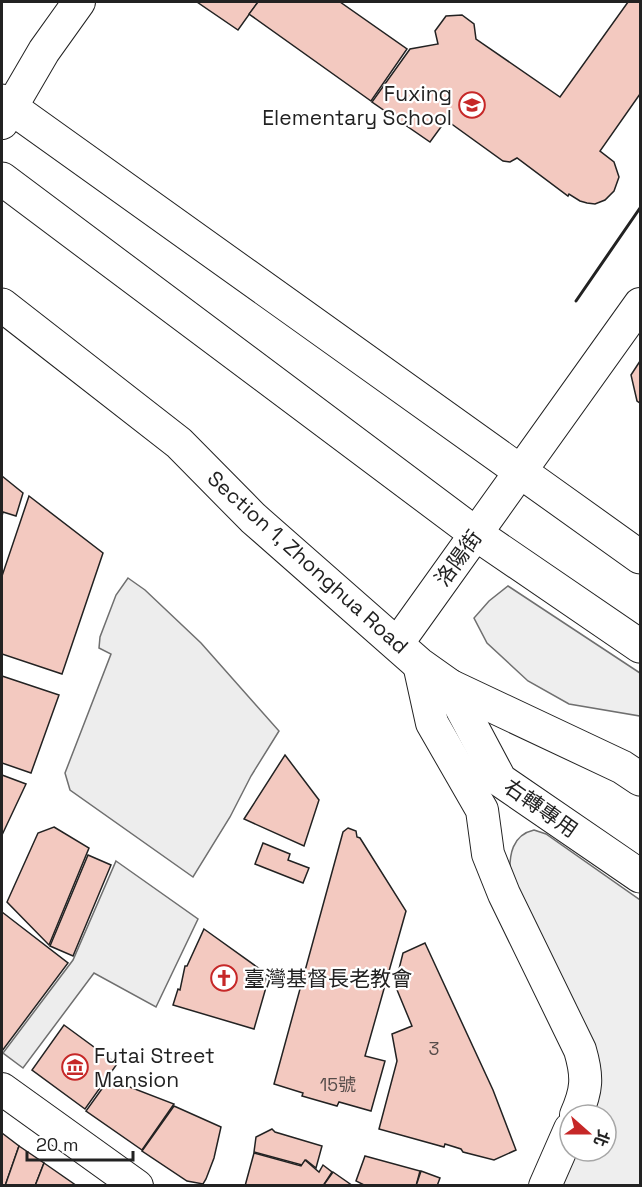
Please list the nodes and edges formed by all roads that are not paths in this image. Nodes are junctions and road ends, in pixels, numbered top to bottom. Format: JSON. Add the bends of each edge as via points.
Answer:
{"nodes":[{"id":1,"x":79,"y":2,"type":"edge"},
{"id":2,"x":5,"y":111,"type":"edge"},
{"id":3,"x":2,"y":179,"type":"edge"},
{"id":4,"x":640,"y":304,"type":"edge"},
{"id":5,"x":2,"y":305,"type":"edge"},
{"id":6,"x":520,"y":472,"type":"junction"},
{"id":7,"x":476,"y":534,"type":"junction"},
{"id":8,"x":640,"y":557,"type":"edge"},
{"id":9,"x":640,"y":646,"type":"edge"},
{"id":10,"x":408,"y":654,"type":"junction"},
{"id":11,"x":450,"y":686,"type":"junction"},
{"id":12,"x":640,"y":779,"type":"edge"},
{"id":13,"x":640,"y":876,"type":"edge"},
{"id":14,"x":2,"y":1089,"type":"edge"},
{"id":15,"x":580,"y":1103,"type":"edge"},
{"id":16,"x":558,"y":1156,"type":"edge"},
{"id":17,"x":136,"y":1185,"type":"edge"},
{"id":18,"x":545,"y":1185,"type":"edge"}],
"edges":[{"from":1,"to":2,"type":"street"},
{"from":2,"to":6,"type":"main road"},
{"from":3,"to":7,"type":"main road"},
{"from":4,"to":6,"type":"street","name":"洛陽街"},
{"from":5,"to":10,"type":"main road","name":"Section 1, Zhonghua Road","via":[[179,443],[253,518]]},
{"from":6,"to":7,"type":"street","name":"洛陽街"},
{"from":6,"to":8,"type":"main road"},
{"from":7,"to":9,"type":"main road"},
{"from":7,"to":10,"type":"street","name":"洛陽街"},
{"from":10,"to":11,"type":"main road","name":"Section 1, Zhonghua Road"},
{"from":10,"to":15,"type":"street","via":[[432,723],[482,810],[488,854],[504,894],[580,1050],[586,1069]]},
{"from":11,"to":12,"type":"main road","name":"Section 1, Zhonghua Road"},
{"from":11,"to":13,"type":"main road","name":"右轉專用","via":[[500,780]]},
{"from":14,"to":17,"type":"street"},
{"from":16,"to":18,"type":"street"}]}
